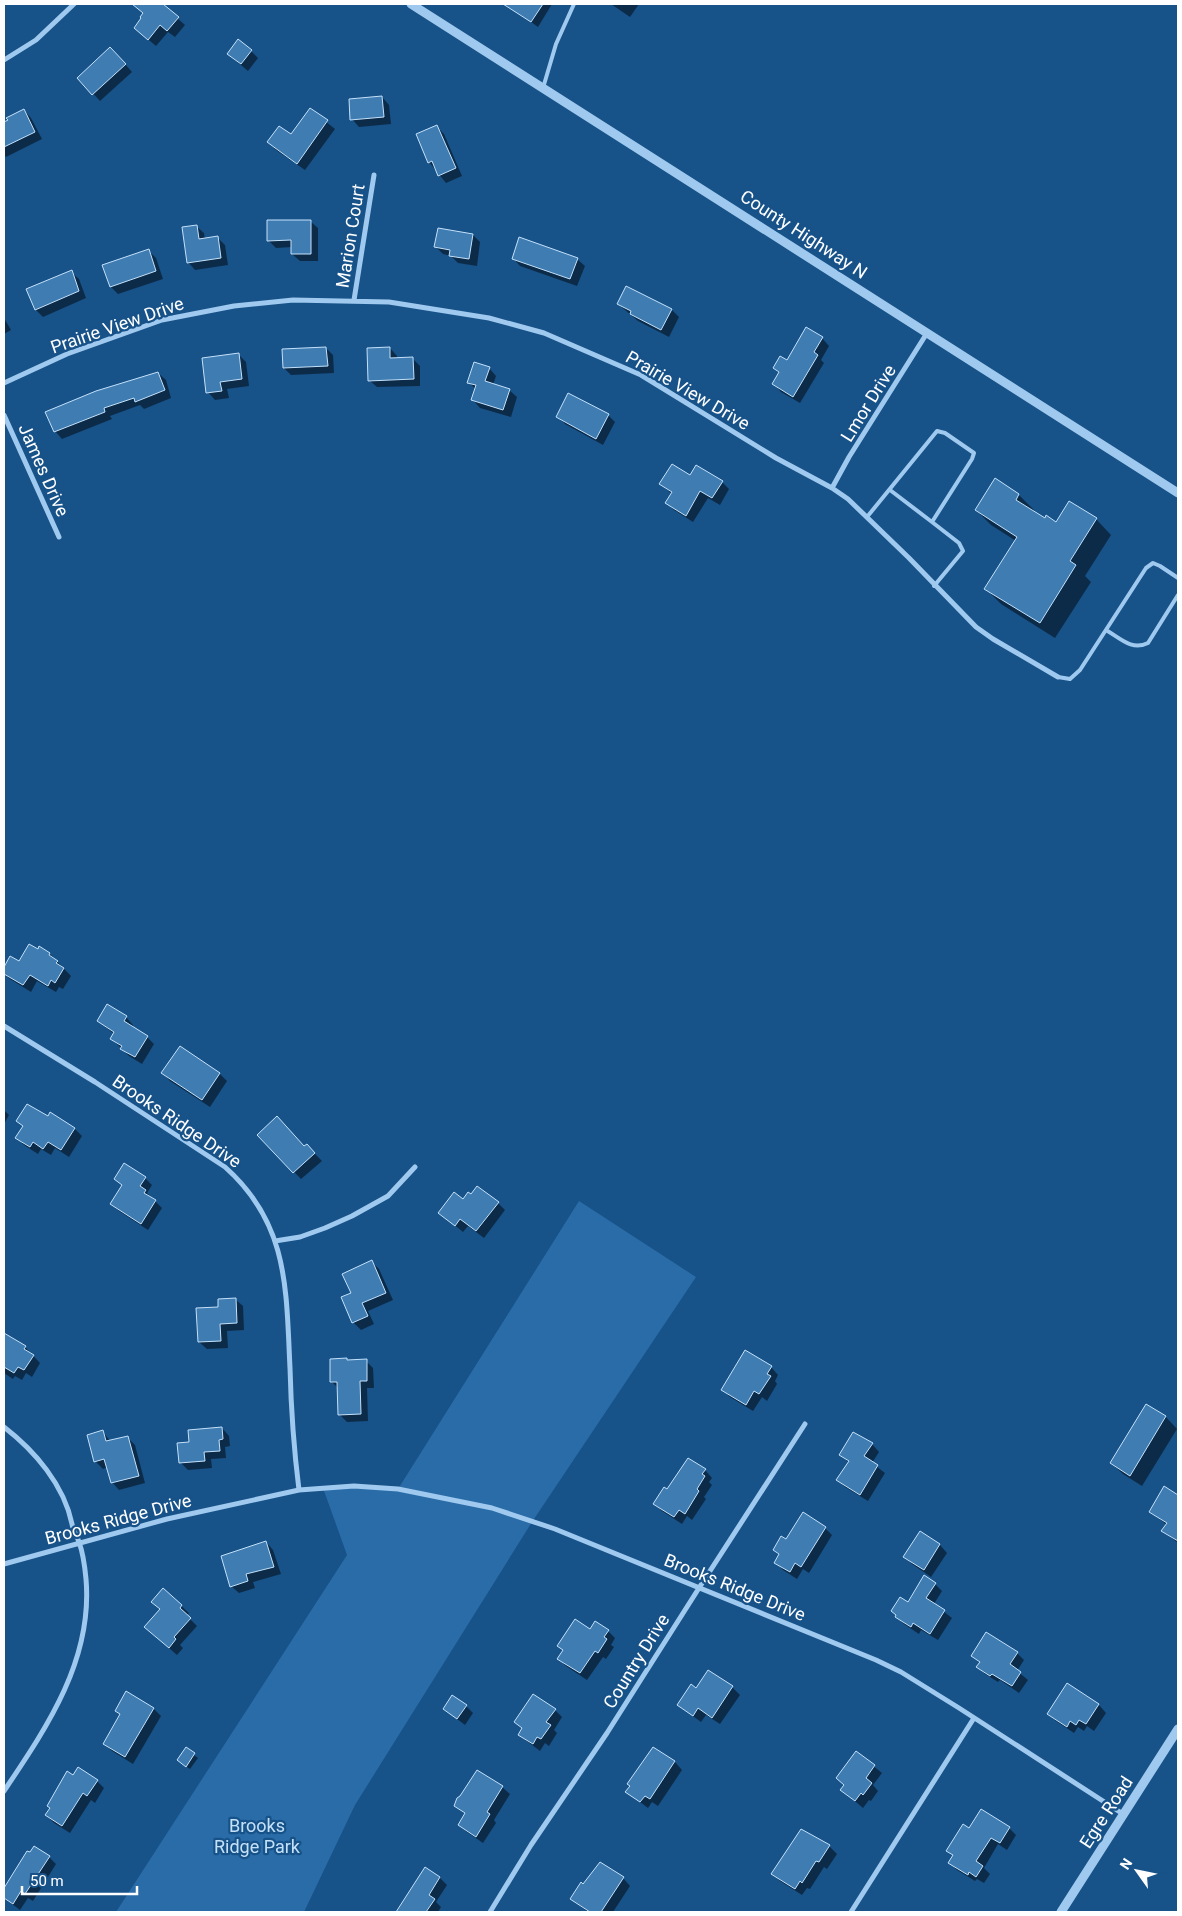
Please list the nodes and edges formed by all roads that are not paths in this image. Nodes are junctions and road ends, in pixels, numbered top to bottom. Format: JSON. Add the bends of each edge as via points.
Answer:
{"nodes":[{"id":1,"x":74,"y":4,"type":"edge"},
{"id":2,"x":411,"y":4,"type":"edge"},
{"id":3,"x":574,"y":4,"type":"edge"},
{"id":4,"x":4,"y":60,"type":"edge"},
{"id":5,"x":543,"y":88,"type":"junction"},
{"id":6,"x":374,"y":175,"type":"dead end"},
{"id":7,"x":354,"y":300,"type":"junction"},
{"id":8,"x":927,"y":333,"type":"junction"},
{"id":9,"x":4,"y":383,"type":"edge"},
{"id":10,"x":4,"y":415,"type":"edge"},
{"id":11,"x":832,"y":488,"type":"junction"},
{"id":12,"x":890,"y":490,"type":"junction"},
{"id":13,"x":1178,"y":493,"type":"edge"},
{"id":14,"x":867,"y":517,"type":"junction"},
{"id":15,"x":932,"y":522,"type":"junction"},
{"id":16,"x":59,"y":537,"type":"dead end"},
{"id":17,"x":1178,"y":578,"type":"edge"},
{"id":18,"x":934,"y":586,"type":"junction"},
{"id":19,"x":1178,"y":595,"type":"edge"},
{"id":20,"x":1106,"y":630,"type":"junction"},
{"id":21,"x":1058,"y":677,"type":"joint"},
{"id":22,"x":4,"y":1026,"type":"edge"},
{"id":23,"x":415,"y":1167,"type":"dead end"},
{"id":24,"x":275,"y":1241,"type":"junction"},
{"id":25,"x":805,"y":1424,"type":"dead end"},
{"id":26,"x":4,"y":1427,"type":"edge"},
{"id":27,"x":299,"y":1490,"type":"junction"},
{"id":28,"x":80,"y":1544,"type":"junction"},
{"id":29,"x":4,"y":1564,"type":"edge"},
{"id":30,"x":699,"y":1588,"type":"junction"},
{"id":31,"x":974,"y":1718,"type":"junction"},
{"id":32,"x":1178,"y":1729,"type":"edge"},
{"id":33,"x":4,"y":1791,"type":"edge"},
{"id":34,"x":1123,"y":1814,"type":"junction"},
{"id":35,"x":490,"y":1912,"type":"edge"},
{"id":36,"x":851,"y":1912,"type":"edge"},
{"id":37,"x":1061,"y":1912,"type":"edge"}],
"edges":[{"from":1,"to":4,"type":"street","via":[[36,40]]},
{"from":2,"to":5,"type":"street","name":"County Highway N"},
{"from":3,"to":5,"type":"lane","via":[[556,44]]},
{"from":5,"to":8,"type":"street","name":"County Highway N"},
{"from":6,"to":7,"type":"street","name":"Marion Court"},
{"from":7,"to":9,"type":"street","name":"Prairie View Drive","via":[[293,300],[234,306],[162,320],[67,354]]},
{"from":7,"to":11,"type":"street","name":"Prairie View Drive","via":[[389,302],[489,318],[544,333],[641,375],[776,458]]},
{"from":8,"to":11,"type":"street","name":"Lmor Drive"},
{"from":8,"to":13,"type":"street","name":"County Highway N"},
{"from":10,"to":16,"type":"street","name":"James Drive"},
{"from":11,"to":14,"type":"street","name":"Prairie View Drive"},
{"from":12,"to":14,"type":"lane"},
{"from":12,"to":15,"type":"lane"},
{"from":12,"to":15,"type":"lane","via":[[937,431],[974,453]]},
{"from":14,"to":18,"type":"street","name":"Prairie View Drive"},
{"from":15,"to":18,"type":"lane","via":[[963,551]]},
{"from":17,"to":20,"type":"lane","via":[[1153,563],[1146,568]]},
{"from":18,"to":21,"type":"street","name":"Prairie View Drive","via":[[976,627]]},
{"from":19,"to":20,"type":"lane","via":[[1148,643],[1140,647]]},
{"from":20,"to":21,"type":"lane","via":[[1080,670],[1070,679]]},
{"from":22,"to":24,"type":"street","name":"Brooks Ridge Drive","via":[[225,1167],[240,1180],[259,1205]]},
{"from":23,"to":24,"type":"street","via":[[388,1196],[352,1216],[300,1237]]},
{"from":24,"to":27,"type":"street","name":"Brooks Ridge Drive","via":[[288,1310]]},
{"from":25,"to":30,"type":"street","name":"Country Drive"},
{"from":26,"to":28,"type":"street","via":[[46,1469],[62,1494]]},
{"from":27,"to":28,"type":"street","name":"Brooks Ridge Drive","via":[[167,1518]]},
{"from":27,"to":30,"type":"street","name":"Brooks Ridge Drive","via":[[354,1486],[398,1489],[492,1508],[555,1529]]},
{"from":28,"to":29,"type":"street","name":"Brooks Ridge Drive"},
{"from":28,"to":33,"type":"street","via":[[87,1604],[73,1673],[57,1707]]},
{"from":30,"to":31,"type":"street","name":"Brooks Ridge Drive","via":[[876,1660]]},
{"from":30,"to":35,"type":"street","name":"Country Drive"},
{"from":31,"to":34,"type":"street","name":"Brooks Ridge Drive"},
{"from":31,"to":36,"type":"street"},
{"from":32,"to":34,"type":"street","name":"Egre Road"},
{"from":34,"to":37,"type":"street","name":"Egre Road"}]}
